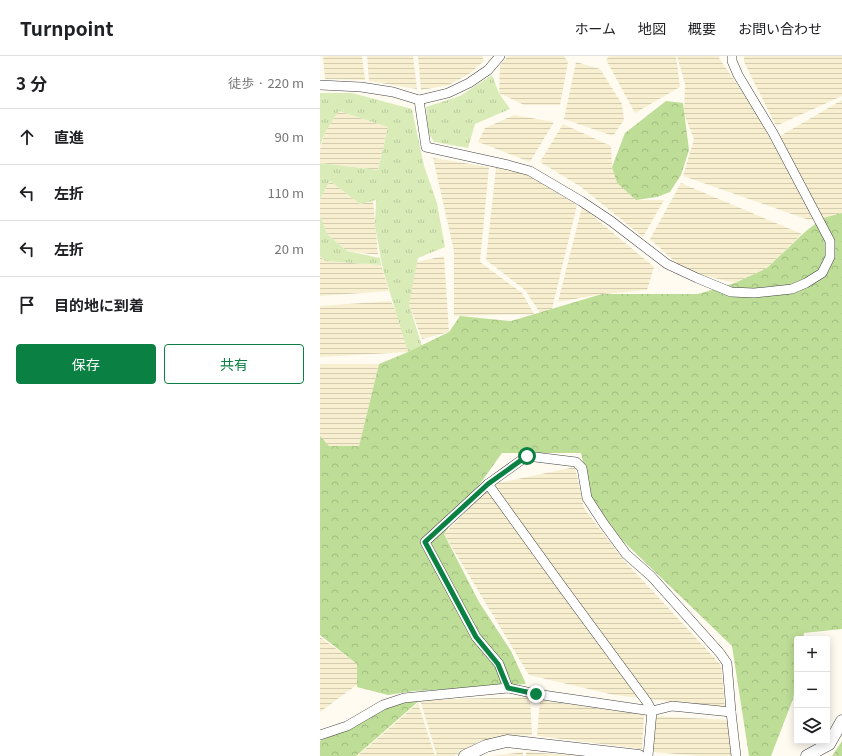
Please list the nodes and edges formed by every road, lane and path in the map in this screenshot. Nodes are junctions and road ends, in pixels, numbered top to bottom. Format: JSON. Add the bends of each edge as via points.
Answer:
{"nodes":[{"id":1,"x":500,"y":56,"type":"edge"},
{"id":2,"x":732,"y":56,"type":"edge"},
{"id":3,"x":320,"y":85,"type":"edge"},
{"id":4,"x":419,"y":100,"type":"junction"},
{"id":5,"x":488,"y":484,"type":"junction"},
{"id":6,"x":508,"y":688,"type":"junction"},
{"id":7,"x":652,"y":711,"type":"junction"},
{"id":8,"x":731,"y":712,"type":"junction"},
{"id":9,"x":842,"y":721,"type":"edge"},
{"id":10,"x":320,"y":735,"type":"edge"},
{"id":11,"x":830,"y":742,"type":"edge"},
{"id":12,"x":829,"y":744,"type":"joint"},
{"id":13,"x":467,"y":755,"type":"edge"},
{"id":14,"x":639,"y":756,"type":"edge"},
{"id":15,"x":648,"y":756,"type":"edge"},
{"id":16,"x":736,"y":756,"type":"edge"},
{"id":17,"x":807,"y":756,"type":"edge"},
{"id":18,"x":824,"y":756,"type":"edge"}],
"edges":[{"from":1,"to":4,"type":"street","via":[[488,70],[469,83],[448,93]]},
{"from":2,"to":4,"type":"street","via":[[738,75],[773,133],[830,241],[830,257],[822,273],[792,289],[754,294],[732,292],[667,264],[611,221],[530,171],[426,147]]},
{"from":3,"to":4,"type":"street","via":[[361,86]]},
{"from":5,"to":6,"type":"street","via":[[425,542],[476,637],[498,664]]},
{"from":5,"to":7,"type":"street"},
{"from":5,"to":8,"type":"street","via":[[527,456],[576,462],[582,468],[587,498],[626,554],[651,576],[727,663]]},
{"from":6,"to":7,"type":"street"},
{"from":6,"to":10,"type":"street","via":[[404,698],[383,705],[347,726]]},
{"from":7,"to":8,"type":"street","via":[[672,706]]},
{"from":7,"to":15,"type":"street"},
{"from":8,"to":16,"type":"street"},
{"from":9,"to":11,"type":"street"},
{"from":12,"to":17,"type":"street"},
{"from":12,"to":18,"type":"street"},
{"from":13,"to":14,"type":"street","via":[[486,746],[507,741]]}]}
